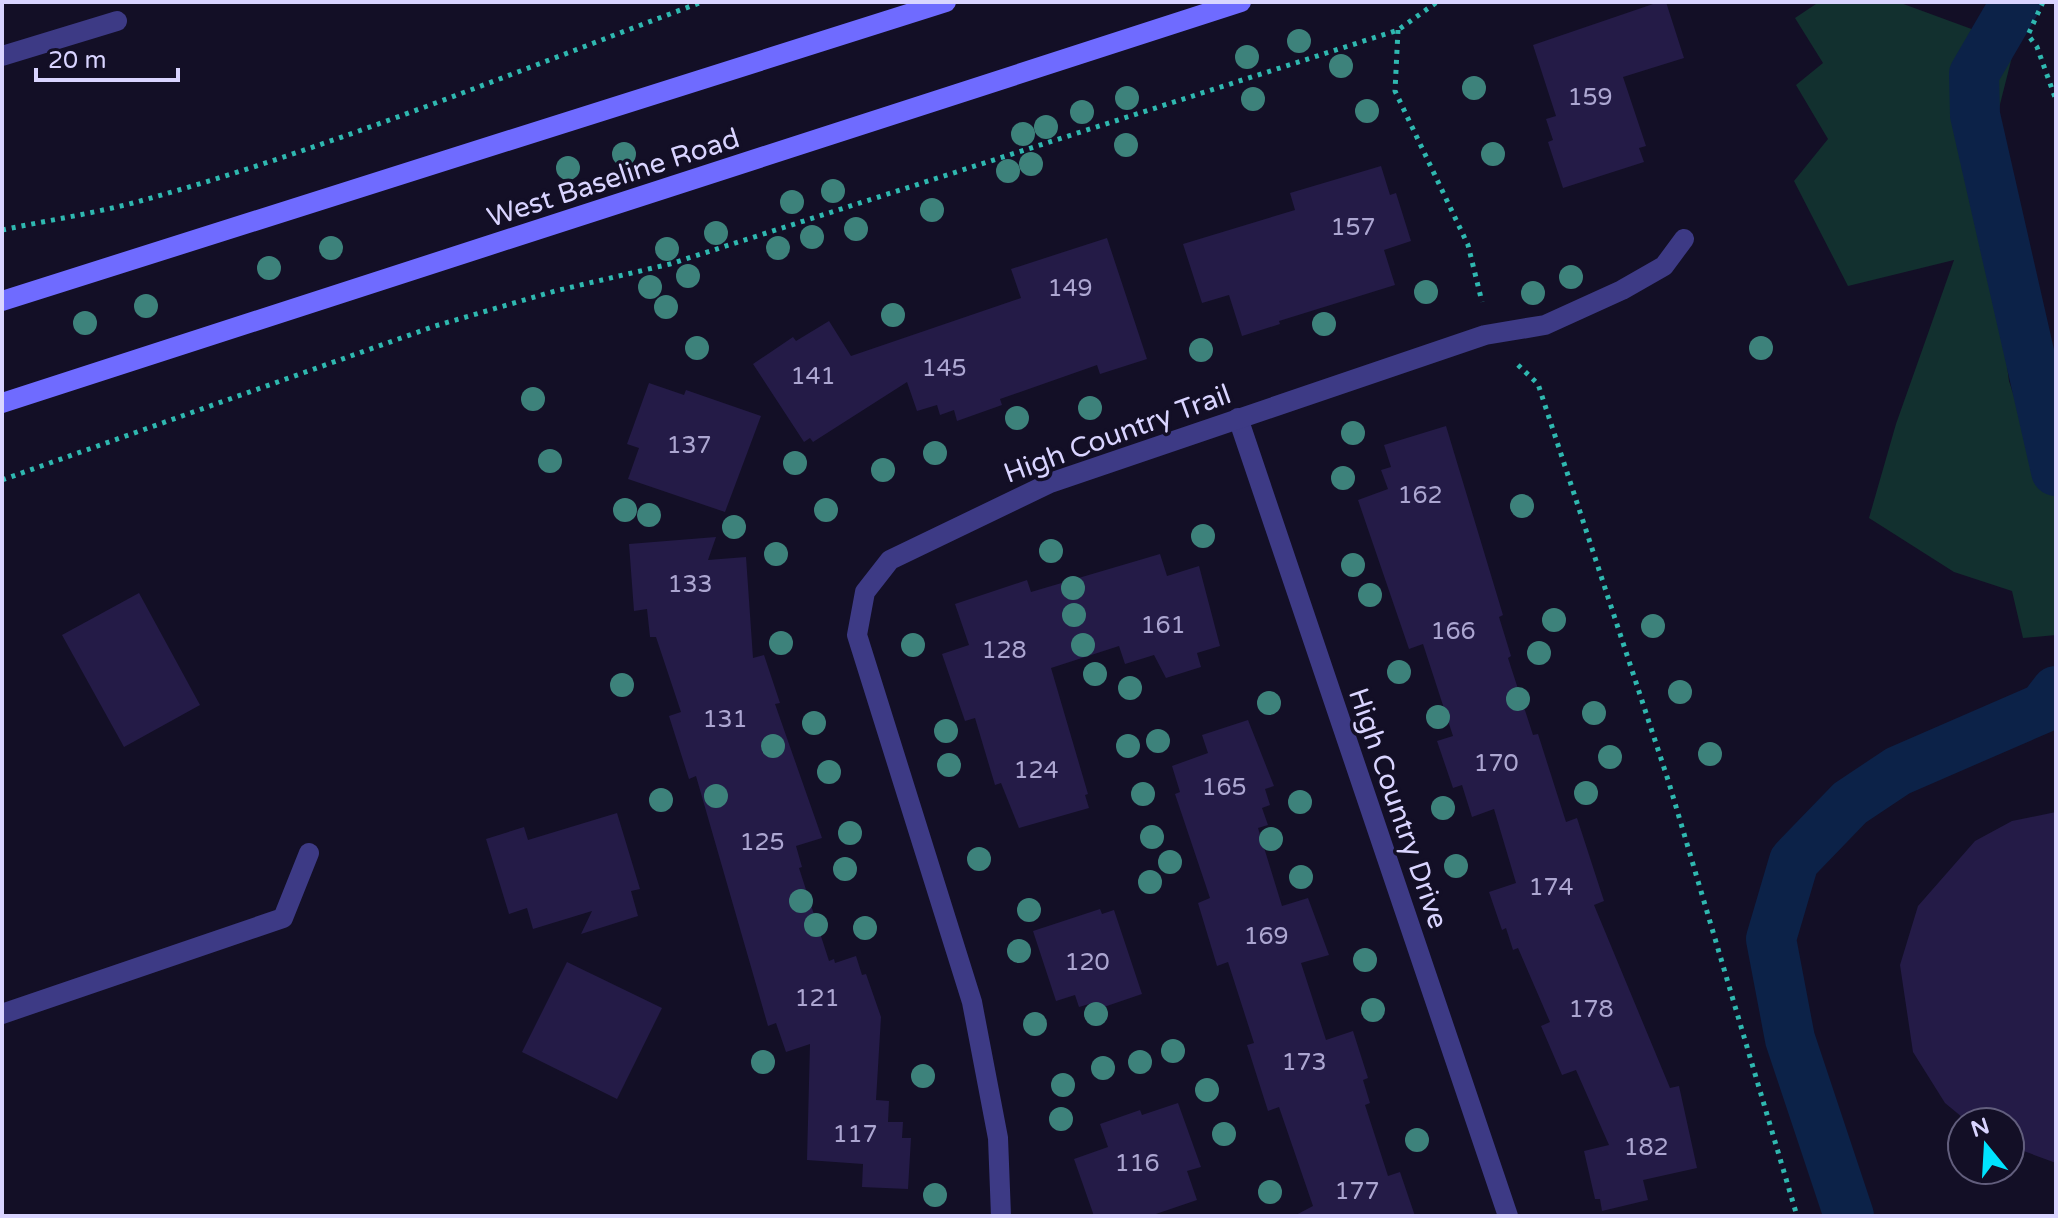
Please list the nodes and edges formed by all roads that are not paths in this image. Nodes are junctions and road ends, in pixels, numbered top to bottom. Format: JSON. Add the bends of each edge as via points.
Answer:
{"nodes":[{"id":1,"x":946,"y":2,"type":"edge"},
{"id":2,"x":1241,"y":2,"type":"edge"},
{"id":3,"x":117,"y":21,"type":"dead end"},
{"id":4,"x":2,"y":56,"type":"edge"},
{"id":5,"x":1684,"y":239,"type":"dead end"},
{"id":6,"x":2,"y":301,"type":"edge"},
{"id":7,"x":2,"y":403,"type":"edge"},
{"id":8,"x":1238,"y":418,"type":"junction"},
{"id":9,"x":309,"y":853,"type":"dead end"},
{"id":10,"x":2,"y":1014,"type":"edge"},
{"id":11,"x":1001,"y":1216,"type":"edge"},
{"id":12,"x":1508,"y":1216,"type":"edge"}],
"edges":[{"from":1,"to":6,"type":"main road"},
{"from":2,"to":7,"type":"main road","name":"West Baseline Road"},
{"from":3,"to":4,"type":"street"},
{"from":5,"to":8,"type":"street","name":"High Country Trail","via":[[1664,266],[1545,325],[1485,335]]},
{"from":8,"to":11,"type":"street","name":"High Country Trail","via":[[1050,483],[890,560],[865,592],[857,635],[972,1002],[998,1138]]},
{"from":8,"to":12,"type":"street","name":"High Country Drive"},
{"from":9,"to":10,"type":"street","via":[[283,918]]}]}
